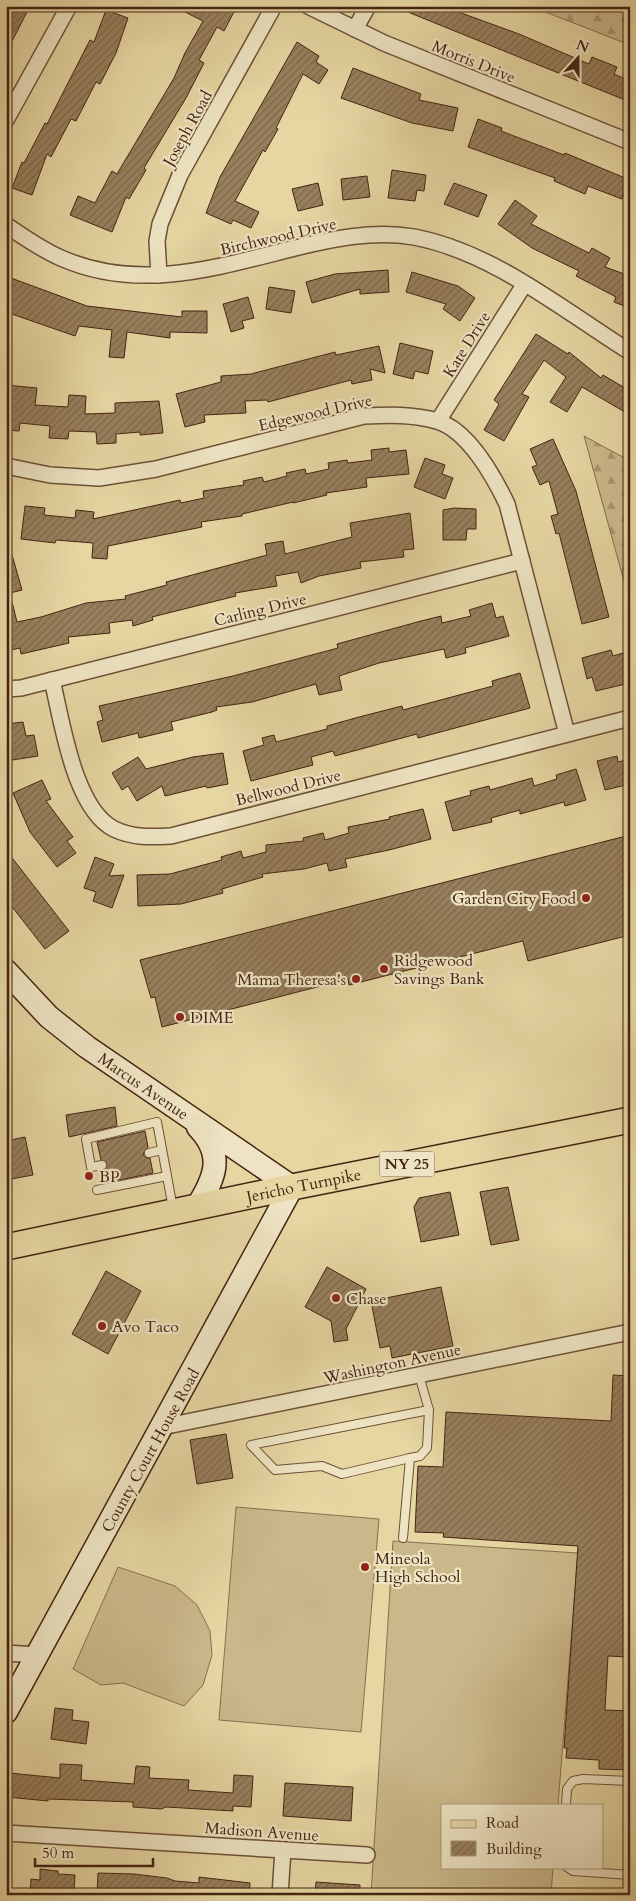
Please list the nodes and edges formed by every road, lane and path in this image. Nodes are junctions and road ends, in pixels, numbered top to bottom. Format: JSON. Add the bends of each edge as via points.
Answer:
{"nodes":[{"id":1,"x":69,"y":6,"type":"edge"},
{"id":2,"x":274,"y":6,"type":"edge"},
{"id":3,"x":308,"y":6,"type":"edge"},
{"id":4,"x":368,"y":6,"type":"edge"},
{"id":5,"x":355,"y":29,"type":"junction"},
{"id":6,"x":6,"y":120,"type":"edge"},
{"id":7,"x":630,"y":142,"type":"edge"},
{"id":8,"x":6,"y":225,"type":"edge"},
{"id":9,"x":158,"y":275,"type":"junction"},
{"id":10,"x":524,"y":285,"type":"junction"},
{"id":11,"x":630,"y":352,"type":"edge"},
{"id":12,"x":438,"y":421,"type":"junction"},
{"id":13,"x":6,"y":466,"type":"edge"},
{"id":14,"x":522,"y":561,"type":"junction"},
{"id":15,"x":52,"y":680,"type":"junction"},
{"id":16,"x":6,"y":689,"type":"edge"},
{"id":17,"x":630,"y":718,"type":"edge"},
{"id":18,"x":567,"y":734,"type":"junction"},
{"id":19,"x":6,"y":971,"type":"edge"},
{"id":20,"x":169,"y":1102,"type":"junction"},
{"id":21,"x":630,"y":1120,"type":"edge"},
{"id":22,"x":162,"y":1150,"type":"junction"},
{"id":23,"x":149,"y":1153,"type":"dead end"},
{"id":24,"x":102,"y":1164,"type":"dead end"},
{"id":25,"x":168,"y":1176,"type":"junction"},
{"id":26,"x":292,"y":1187,"type":"junction"},
{"id":27,"x":97,"y":1190,"type":"dead end"},
{"id":28,"x":185,"y":1210,"type":"junction"},
{"id":29,"x":6,"y":1247,"type":"edge"},
{"id":30,"x":630,"y":1332,"type":"edge"},
{"id":31,"x":418,"y":1375,"type":"junction"},
{"id":32,"x":429,"y":1410,"type":"junction"},
{"id":33,"x":162,"y":1427,"type":"junction"},
{"id":34,"x":410,"y":1458,"type":"junction"},
{"id":35,"x":403,"y":1538,"type":"dead end"},
{"id":36,"x":6,"y":1653,"type":"edge"},
{"id":37,"x":37,"y":1655,"type":"junction"},
{"id":38,"x":6,"y":1712,"type":"edge"},
{"id":39,"x":630,"y":1780,"type":"edge"},
{"id":40,"x":566,"y":1804,"type":"edge"},
{"id":41,"x":6,"y":1833,"type":"edge"},
{"id":42,"x":283,"y":1850,"type":"junction"},
{"id":43,"x":367,"y":1855,"type":"dead end"},
{"id":44,"x":568,"y":1868,"type":"edge"},
{"id":45,"x":630,"y":1875,"type":"edge"},
{"id":46,"x":280,"y":1895,"type":"edge"}],
"edges":[{"from":1,"to":6,"type":"street"},
{"from":2,"to":9,"type":"street","name":"Joseph Road","via":[[180,175],[160,224]]},
{"from":3,"to":5,"type":"street","name":"Morris Drive"},
{"from":4,"to":5,"type":"street"},
{"from":5,"to":7,"type":"street","name":"Morris Drive"},
{"from":8,"to":9,"type":"street","name":"Birchwood Drive","via":[[63,259],[99,271]]},
{"from":9,"to":10,"type":"street","name":"Birchwood Drive","via":[[203,271],[327,240],[384,234],[414,237],[458,249],[500,269]]},
{"from":10,"to":11,"type":"street","name":"Birchwood Drive"},
{"from":10,"to":12,"type":"street","name":"Kate Drive"},
{"from":12,"to":13,"type":"street","name":"Edgewood Drive","via":[[397,414],[364,416],[156,469],[98,478],[59,476]]},
{"from":12,"to":14,"type":"street","name":"Edgewood Drive","via":[[471,447],[492,472],[507,504]]},
{"from":14,"to":15,"type":"street","name":"Carling Drive"},
{"from":14,"to":18,"type":"street","name":"Edgewood Drive"},
{"from":15,"to":16,"type":"street","name":"Carling Drive"},
{"from":15,"to":18,"type":"street","name":"Bellwood Drive","via":[[76,776],[85,797],[105,822],[142,838],[171,836]]},
{"from":17,"to":18,"type":"street","name":"Bellwood Drive"},
{"from":19,"to":20,"type":"main road","name":"Marcus Avenue","via":[[49,1017]]},
{"from":20,"to":26,"type":"main road","name":"Marcus Avenue"},
{"from":20,"to":28,"type":"main road","via":[[199,1128],[213,1147],[215,1170]]},
{"from":21,"to":26,"type":"main road","name":"Jericho Turnpike","number":"NY 25"},
{"from":22,"to":23,"type":"lane"},
{"from":22,"to":24,"type":"lane","via":[[157,1122],[86,1139],[92,1167]]},
{"from":22,"to":25,"type":"lane"},
{"from":25,"to":27,"type":"lane"},
{"from":25,"to":28,"type":"lane"},
{"from":26,"to":28,"type":"main road","name":"Jericho Turnpike","number":"NY 25"},
{"from":26,"to":33,"type":"main road","name":"County Court House Road"},
{"from":28,"to":29,"type":"main road","name":"Jericho Turnpike","number":"NY 25"},
{"from":30,"to":31,"type":"street","name":"Washington Avenue"},
{"from":31,"to":32,"type":"lane"},
{"from":31,"to":33,"type":"street","name":"Washington Avenue"},
{"from":32,"to":34,"type":"lane","via":[[427,1448],[420,1456]]},
{"from":32,"to":34,"type":"lane","via":[[251,1446],[275,1470],[322,1466],[342,1474]]},
{"from":33,"to":37,"type":"main road","name":"County Court House Road"},
{"from":34,"to":35,"type":"lane"},
{"from":36,"to":37,"type":"street"},
{"from":37,"to":38,"type":"main road","name":"County Court House Road"},
{"from":39,"to":40,"type":"lane","via":[[583,1778],[573,1781],[567,1790]]},
{"from":41,"to":42,"type":"street","name":"Madison Avenue"},
{"from":42,"to":43,"type":"street","name":"Madison Avenue"},
{"from":42,"to":46,"type":"street"},
{"from":44,"to":45,"type":"lane"}]}
